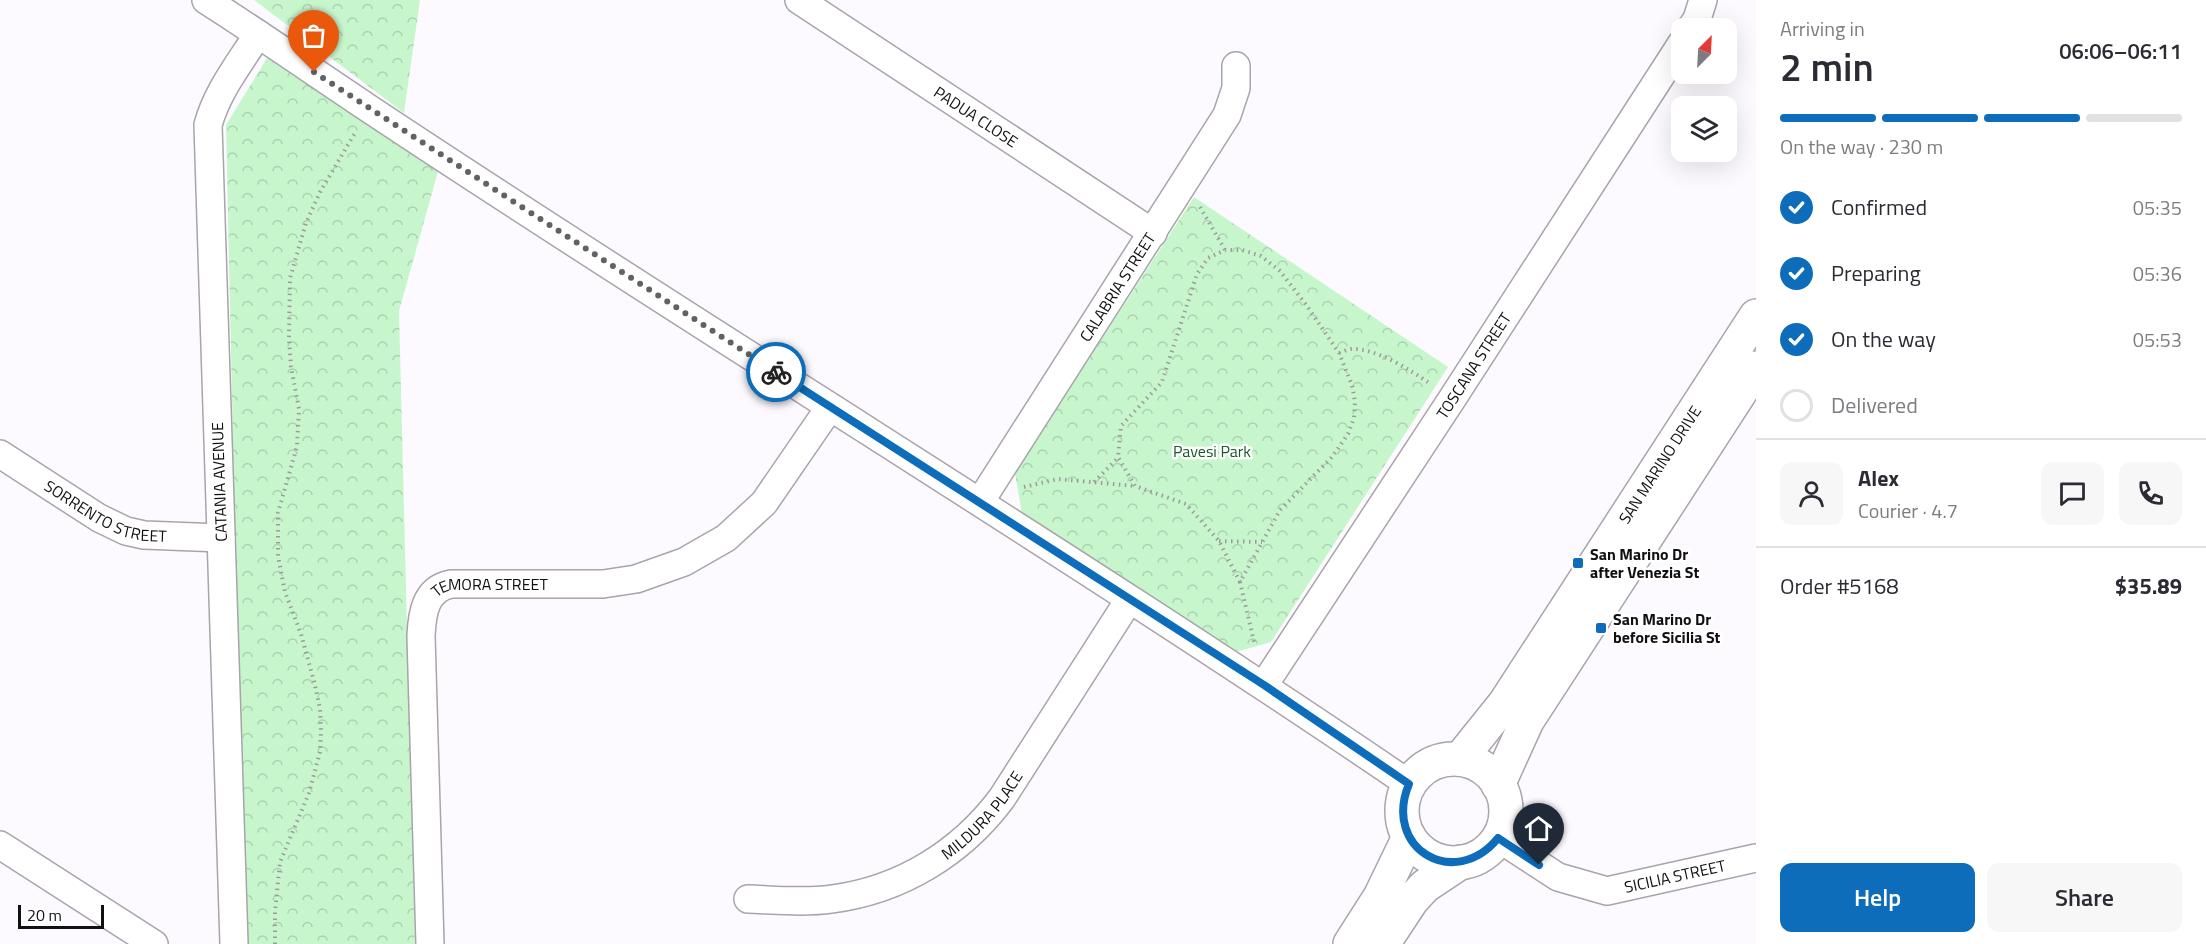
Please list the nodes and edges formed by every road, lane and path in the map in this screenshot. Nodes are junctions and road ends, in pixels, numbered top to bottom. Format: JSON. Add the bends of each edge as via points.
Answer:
{"nodes":[{"id":1,"x":206,"y":0,"type":"edge"},
{"id":2,"x":799,"y":0,"type":"edge"},
{"id":3,"x":1703,"y":0,"type":"edge"},
{"id":4,"x":833,"y":9,"type":"edge"},
{"id":5,"x":1697,"y":18,"type":"edge"},
{"id":6,"x":258,"y":34,"type":"junction"},
{"id":7,"x":1671,"y":60,"type":"edge"},
{"id":8,"x":1236,"y":66,"type":"dead end"},
{"id":9,"x":370,"y":109,"type":"junction"},
{"id":10,"x":1180,"y":187,"type":"junction"},
{"id":11,"x":1153,"y":233,"type":"junction"},
{"id":12,"x":1225,"y":250,"type":"junction"},
{"id":13,"x":1756,"y":316,"type":"edge"},
{"id":14,"x":1339,"y":353,"type":"junction"},
{"id":15,"x":1756,"y":368,"type":"edge"},
{"id":16,"x":1452,"y":399,"type":"junction"},
{"id":17,"x":830,"y":407,"type":"junction"},
{"id":18,"x":0,"y":454,"type":"edge"},
{"id":19,"x":1118,"y":457,"type":"junction"},
{"id":20,"x":1094,"y":483,"type":"junction"},
{"id":21,"x":1136,"y":486,"type":"junction"},
{"id":22,"x":980,"y":501,"type":"junction"},
{"id":23,"x":221,"y":538,"type":"junction"},
{"id":24,"x":1219,"y":541,"type":"junction"},
{"id":25,"x":1262,"y":542,"type":"junction"},
{"id":26,"x":1240,"y":582,"type":"junction"},
{"id":27,"x":1129,"y":600,"type":"junction"},
{"id":28,"x":1264,"y":685,"type":"junction"},
{"id":29,"x":1460,"y":759,"type":"junction"},
{"id":30,"x":1409,"y":784,"type":"junction"},
{"id":31,"x":1498,"y":785,"type":"junction"},
{"id":32,"x":1409,"y":837,"type":"junction"},
{"id":33,"x":1498,"y":838,"type":"junction"},
{"id":34,"x":0,"y":845,"type":"edge"},
{"id":35,"x":1756,"y":858,"type":"edge"},
{"id":36,"x":1461,"y":862,"type":"junction"},
{"id":37,"x":748,"y":899,"type":"dead end"},
{"id":38,"x":154,"y":944,"type":"edge"},
{"id":39,"x":234,"y":944,"type":"edge"},
{"id":40,"x":275,"y":944,"type":"edge"},
{"id":41,"x":430,"y":944,"type":"edge"},
{"id":42,"x":1350,"y":944,"type":"edge"},
{"id":43,"x":1383,"y":944,"type":"edge"}],
"edges":[{"from":1,"to":6,"type":"street"},
{"from":2,"to":4,"type":"street","name":"PADUA CLOSE"},
{"from":3,"to":5,"type":"street"},
{"from":4,"to":11,"type":"street","name":"PADUA CLOSE"},
{"from":6,"to":9,"type":"street"},
{"from":6,"to":23,"type":"street","name":"CATANIA AVENUE","via":[[220,94],[208,125]]},
{"from":7,"to":16,"type":"street","name":"TOSCANA STREET"},
{"from":8,"to":10,"type":"street","name":"CALABRIA STREET","via":[[1236,88],[1227,115]]},
{"from":9,"to":17,"type":"street"},
{"from":9,"to":40,"type":"path","via":[[320,192],[306,223],[290,278],[289,339],[299,409],[297,446],[278,513],[278,556],[285,592],[315,685],[321,730],[320,752],[309,793],[280,862]]},
{"from":10,"to":11,"type":"street","name":"CALABRIA STREET"},
{"from":10,"to":12,"type":"path","via":[[1200,206]]},
{"from":11,"to":22,"type":"street","name":"CALABRIA STREET"},
{"from":12,"to":14,"type":"path","via":[[1261,256],[1280,271]]},
{"from":12,"to":19,"type":"path","via":[[1208,258],[1197,274],[1162,382],[1121,426]]},
{"from":13,"to":29,"type":"street","name":"SAN MARINO DRIVE","via":[[1505,703]]},
{"from":14,"to":16,"type":"path","via":[[1353,349],[1385,358]]},
{"from":14,"to":25,"type":"path","via":[[1355,402],[1348,434],[1332,457],[1280,510]]},
{"from":15,"to":31,"type":"street","name":"SAN MARINO DRIVE","via":[[1527,721]]},
{"from":16,"to":28,"type":"street","name":"TOSCANA STREET"},
{"from":17,"to":22,"type":"street"},
{"from":17,"to":41,"type":"street","name":"TEMORA STREET","via":[[764,503],[726,538],[684,562],[622,582],[451,584],[443,585],[429,597],[421,636]]},
{"from":18,"to":23,"type":"street","name":"SORRENTO STREET","via":[[126,531]]},
{"from":19,"to":20,"type":"path"},
{"from":19,"to":21,"type":"path"},
{"from":20,"to":21,"type":"path"},
{"from":20,"to":22,"type":"path","via":[[1058,479]]},
{"from":21,"to":24,"type":"path","via":[[1186,504]]},
{"from":22,"to":27,"type":"street"},
{"from":23,"to":39,"type":"street","name":"CATANIA AVENUE"},
{"from":24,"to":25,"type":"path"},
{"from":24,"to":26,"type":"path"},
{"from":25,"to":26,"type":"path"},
{"from":26,"to":28,"type":"path"},
{"from":27,"to":28,"type":"street"},
{"from":27,"to":37,"type":"street","name":"MILDURA PLACE","via":[[1002,798],[967,838],[918,873],[869,891],[830,900]]},
{"from":28,"to":30,"type":"street"},
{"from":29,"to":30,"type":"street","via":[[1436,762],[1416,774]]},
{"from":29,"to":31,"type":"street","via":[[1482,768]]},
{"from":30,"to":32,"type":"street","via":[[1402,811]]},
{"from":31,"to":33,"type":"street","via":[[1505,812]]},
{"from":32,"to":36,"type":"street","via":[[1432,858]]},
{"from":32,"to":42,"type":"street","via":[[1380,897]]},
{"from":33,"to":35,"type":"street","name":"SICILIA STREET","via":[[1558,877],[1607,891]]},
{"from":33,"to":36,"type":"street","via":[[1476,858]]},
{"from":34,"to":38,"type":"street"},
{"from":36,"to":43,"type":"street","via":[[1425,886]]}]}
